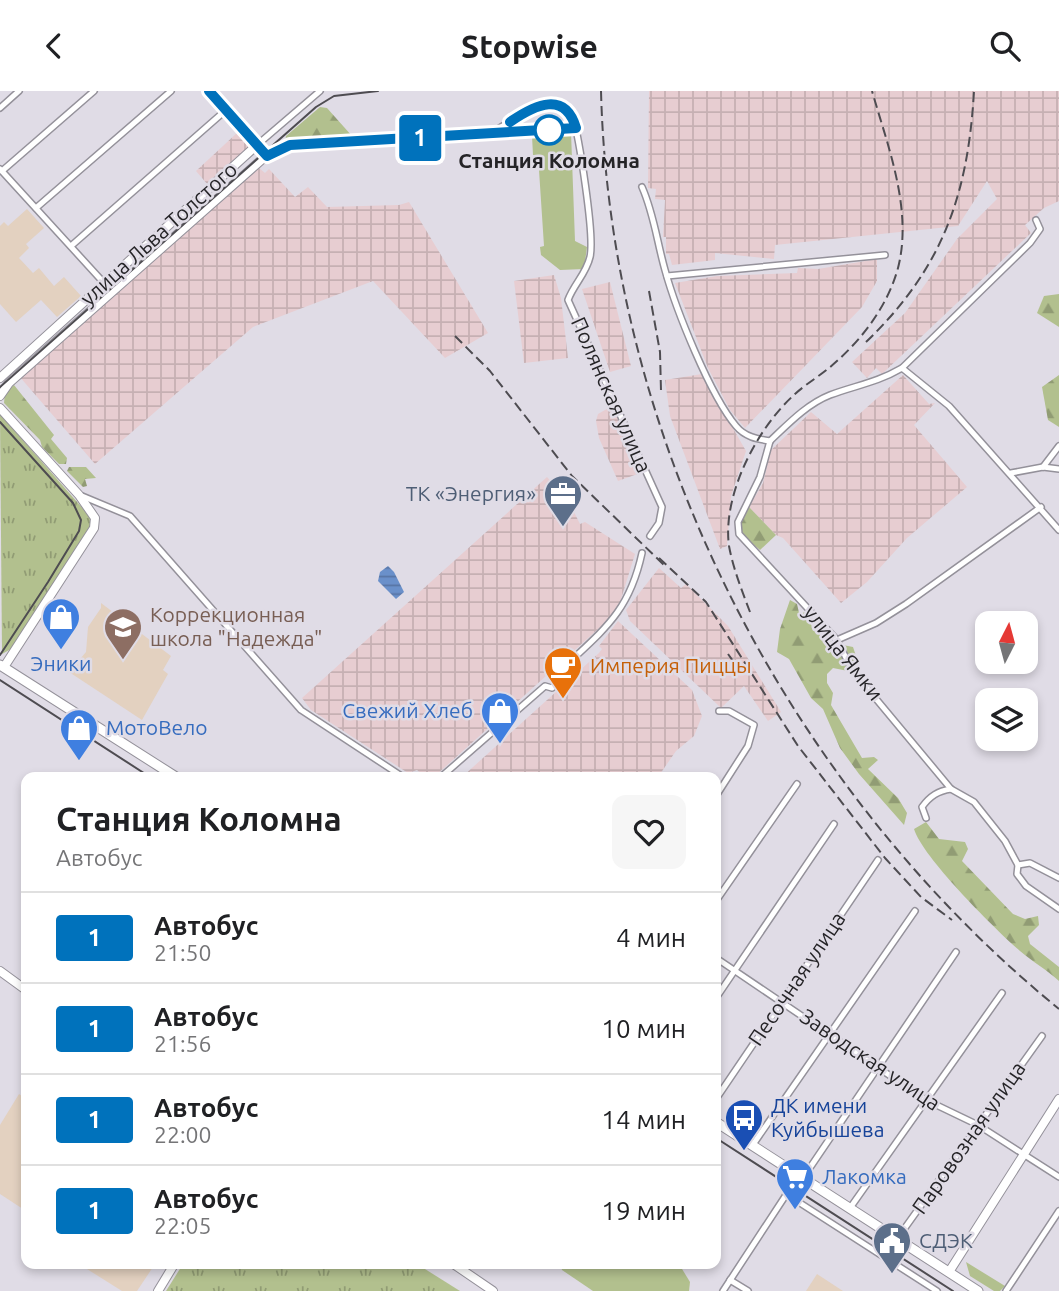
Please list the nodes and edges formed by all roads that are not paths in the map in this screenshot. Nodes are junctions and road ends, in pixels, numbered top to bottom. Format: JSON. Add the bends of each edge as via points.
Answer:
{"nodes":[{"id":1,"x":19,"y":91,"type":"edge"},
{"id":2,"x":94,"y":91,"type":"edge"},
{"id":3,"x":171,"y":91,"type":"edge"},
{"id":4,"x":209,"y":91,"type":"edge"},
{"id":5,"x":315,"y":92,"type":"edge"},
{"id":6,"x":0,"y":108,"type":"edge"},
{"id":7,"x":226,"y":110,"type":"junction"},
{"id":8,"x":576,"y":128,"type":"junction"},
{"id":9,"x":492,"y":133,"type":"junction"},
{"id":10,"x":257,"y":145,"type":"junction"},
{"id":11,"x":267,"y":156,"type":"junction"},
{"id":12,"x":1,"y":170,"type":"edge"},
{"id":13,"x":642,"y":187,"type":"dead end"},
{"id":14,"x":36,"y":208,"type":"junction"},
{"id":15,"x":1036,"y":220,"type":"dead end"},
{"id":16,"x":71,"y":246,"type":"junction"},
{"id":17,"x":885,"y":255,"type":"dead end"},
{"id":18,"x":667,"y":276,"type":"junction"},
{"id":19,"x":104,"y":283,"type":"junction"},
{"id":20,"x":902,"y":368,"type":"junction"},
{"id":21,"x":0,"y":378,"type":"edge"},
{"id":22,"x":0,"y":395,"type":"edge"},
{"id":23,"x":0,"y":408,"type":"edge"},
{"id":24,"x":770,"y":441,"type":"junction"},
{"id":25,"x":1059,"y":446,"type":"edge"},
{"id":26,"x":1043,"y":467,"type":"junction"},
{"id":27,"x":1059,"y":469,"type":"edge"},
{"id":28,"x":1011,"y":473,"type":"junction"},
{"id":29,"x":79,"y":495,"type":"junction"},
{"id":30,"x":1041,"y":507,"type":"junction"},
{"id":31,"x":1059,"y":530,"type":"edge"},
{"id":32,"x":650,"y":536,"type":"dead end"},
{"id":33,"x":642,"y":553,"type":"dead end"},
{"id":34,"x":837,"y":640,"type":"junction"},
{"id":35,"x":2,"y":666,"type":"edge"},
{"id":36,"x":719,"y":711,"type":"dead end"},
{"id":37,"x":168,"y":772,"type":"edge"},
{"id":38,"x":395,"y":772,"type":"edge"},
{"id":39,"x":447,"y":772,"type":"edge"},
{"id":40,"x":797,"y":784,"type":"dead end"},
{"id":41,"x":721,"y":788,"type":"edge"},
{"id":42,"x":951,"y":789,"type":"junction"},
{"id":43,"x":926,"y":818,"type":"dead end"},
{"id":44,"x":834,"y":824,"type":"dead end"},
{"id":45,"x":878,"y":860,"type":"dead end"},
{"id":46,"x":1018,"y":865,"type":"junction"},
{"id":47,"x":1059,"y":878,"type":"edge"},
{"id":48,"x":721,"y":894,"type":"edge"},
{"id":49,"x":1059,"y":909,"type":"edge"},
{"id":50,"x":915,"y":911,"type":"dead end"},
{"id":51,"x":957,"y":952,"type":"dead end"},
{"id":52,"x":721,"y":961,"type":"edge"},
{"id":53,"x":733,"y":970,"type":"junction"},
{"id":54,"x":0,"y":971,"type":"edge"},
{"id":55,"x":21,"y":987,"type":"edge"},
{"id":56,"x":721,"y":989,"type":"edge"},
{"id":57,"x":1002,"y":993,"type":"dead end"},
{"id":58,"x":782,"y":1001,"type":"junction"},
{"id":59,"x":830,"y":1033,"type":"junction"},
{"id":60,"x":1042,"y":1036,"type":"dead end"},
{"id":61,"x":879,"y":1066,"type":"junction"},
{"id":62,"x":721,"y":1092,"type":"edge"},
{"id":63,"x":1059,"y":1099,"type":"edge"},
{"id":64,"x":926,"y":1100,"type":"junction"},
{"id":65,"x":721,"y":1125,"type":"edge"},
{"id":66,"x":978,"y":1125,"type":"junction"},
{"id":67,"x":752,"y":1146,"type":"junction"},
{"id":68,"x":1025,"y":1153,"type":"junction"},
{"id":69,"x":801,"y":1176,"type":"junction"},
{"id":70,"x":1059,"y":1178,"type":"edge"},
{"id":71,"x":786,"y":1194,"type":"junction"},
{"id":72,"x":850,"y":1208,"type":"junction"},
{"id":73,"x":1059,"y":1211,"type":"edge"},
{"id":74,"x":897,"y":1239,"type":"junction"},
{"id":75,"x":172,"y":1269,"type":"edge"},
{"id":76,"x":461,"y":1269,"type":"edge"},
{"id":77,"x":949,"y":1272,"type":"junction"},
{"id":78,"x":730,"y":1280,"type":"junction"},
{"id":79,"x":158,"y":1291,"type":"edge"},
{"id":80,"x":493,"y":1291,"type":"edge"},
{"id":81,"x":723,"y":1291,"type":"edge"},
{"id":82,"x":747,"y":1291,"type":"edge"},
{"id":83,"x":937,"y":1291,"type":"edge"},
{"id":84,"x":978,"y":1291,"type":"edge"},
{"id":85,"x":1006,"y":1291,"type":"edge"}],
"edges":[{"from":1,"to":6,"type":"street"},
{"from":2,"to":12,"type":"street"},
{"from":3,"to":14,"type":"street"},
{"from":4,"to":7,"type":"street"},
{"from":5,"to":10,"type":"street","name":"улица Льва Толстого"},
{"from":7,"to":10,"type":"street"},
{"from":7,"to":16,"type":"street"},
{"from":8,"to":9,"type":"street"},
{"from":8,"to":9,"type":"street","via":[[572,113],[558,104],[526,111]]},
{"from":8,"to":32,"type":"street","name":"Полянская улица","via":[[591,247],[584,274],[574,283],[568,300],[662,507]]},
{"from":9,"to":11,"type":"street","via":[[290,145]]},
{"from":10,"to":11,"type":"street"},
{"from":10,"to":19,"type":"street","name":"улица Льва Толстого"},
{"from":11,"to":22,"type":"street","name":"улица Льва Толстого"},
{"from":12,"to":14,"type":"street"},
{"from":13,"to":18,"type":"street"},
{"from":14,"to":16,"type":"street"},
{"from":15,"to":20,"type":"street","via":[[1040,229],[1030,243]]},
{"from":16,"to":19,"type":"street"},
{"from":17,"to":18,"type":"street"},
{"from":18,"to":24,"type":"street","via":[[677,310],[736,426],[746,435]]},
{"from":19,"to":21,"type":"street","name":"улица Льва Толстого"},
{"from":20,"to":24,"type":"street","via":[[878,382],[828,395],[799,413]]},
{"from":20,"to":28,"type":"street","via":[[949,406]]},
{"from":23,"to":29,"type":"street"},
{"from":24,"to":34,"type":"street","name":"улица Ямки","via":[[760,477],[738,522],[739,534]]},
{"from":25,"to":26,"type":"street"},
{"from":26,"to":27,"type":"street"},
{"from":26,"to":28,"type":"street"},
{"from":28,"to":30,"type":"street"},
{"from":29,"to":35,"type":"street","via":[[93,512],[94,528]]},
{"from":29,"to":38,"type":"street","via":[[130,516],[300,710]]},
{"from":30,"to":31,"type":"street"},
{"from":30,"to":34,"type":"street","via":[[906,604]]},
{"from":33,"to":39,"type":"street","via":[[631,592],[618,615],[560,671],[552,688],[545,686]]},
{"from":34,"to":42,"type":"street","name":"улица Ямки","via":[[852,670]]},
{"from":35,"to":37,"type":"main road"},
{"from":36,"to":41,"type":"street","via":[[729,711],[754,725],[748,746]]},
{"from":40,"to":48,"type":"street"},
{"from":42,"to":43,"type":"street","via":[[927,800],[922,807]]},
{"from":42,"to":46,"type":"street","name":"улица Ямки","via":[[974,801]]},
{"from":44,"to":53,"type":"street"},
{"from":45,"to":58,"type":"street","name":"Песочная улица"},
{"from":46,"to":47,"type":"street","via":[[1030,863]]},
{"from":46,"to":49,"type":"street","name":"улица Ямки","via":[[1017,874],[1026,886]]},
{"from":50,"to":59,"type":"street"},
{"from":51,"to":61,"type":"street"},
{"from":52,"to":53,"type":"street","name":"Заводская улица"},
{"from":53,"to":56,"type":"street"},
{"from":53,"to":58,"type":"street","name":"Заводская улица"},
{"from":54,"to":55,"type":"street"},
{"from":57,"to":64,"type":"street"},
{"from":58,"to":59,"type":"street","name":"Заводская улица"},
{"from":58,"to":62,"type":"street","name":"Песочная улица"},
{"from":59,"to":61,"type":"street","name":"Заводская улица"},
{"from":59,"to":67,"type":"street"},
{"from":60,"to":66,"type":"street","name":"Паровозная улица"},
{"from":61,"to":64,"type":"street","name":"Заводская улица"},
{"from":61,"to":69,"type":"street"},
{"from":63,"to":68,"type":"street"},
{"from":64,"to":66,"type":"street","name":"Заводская улица"},
{"from":64,"to":72,"type":"street"},
{"from":65,"to":67,"type":"main road"},
{"from":66,"to":68,"type":"street","name":"Заводская улица"},
{"from":66,"to":74,"type":"street","name":"Паровозная улица"},
{"from":67,"to":69,"type":"main road"},
{"from":68,"to":70,"type":"street","name":"Заводская улица"},
{"from":68,"to":77,"type":"street"},
{"from":69,"to":71,"type":"street"},
{"from":69,"to":72,"type":"main road"},
{"from":71,"to":78,"type":"street"},
{"from":71,"to":83,"type":"street"},
{"from":72,"to":74,"type":"main road"},
{"from":73,"to":85,"type":"street"},
{"from":74,"to":77,"type":"main road"},
{"from":75,"to":79,"type":"street"},
{"from":76,"to":80,"type":"street"},
{"from":77,"to":84,"type":"main road"},
{"from":78,"to":81,"type":"street"},
{"from":78,"to":82,"type":"street"}]}
